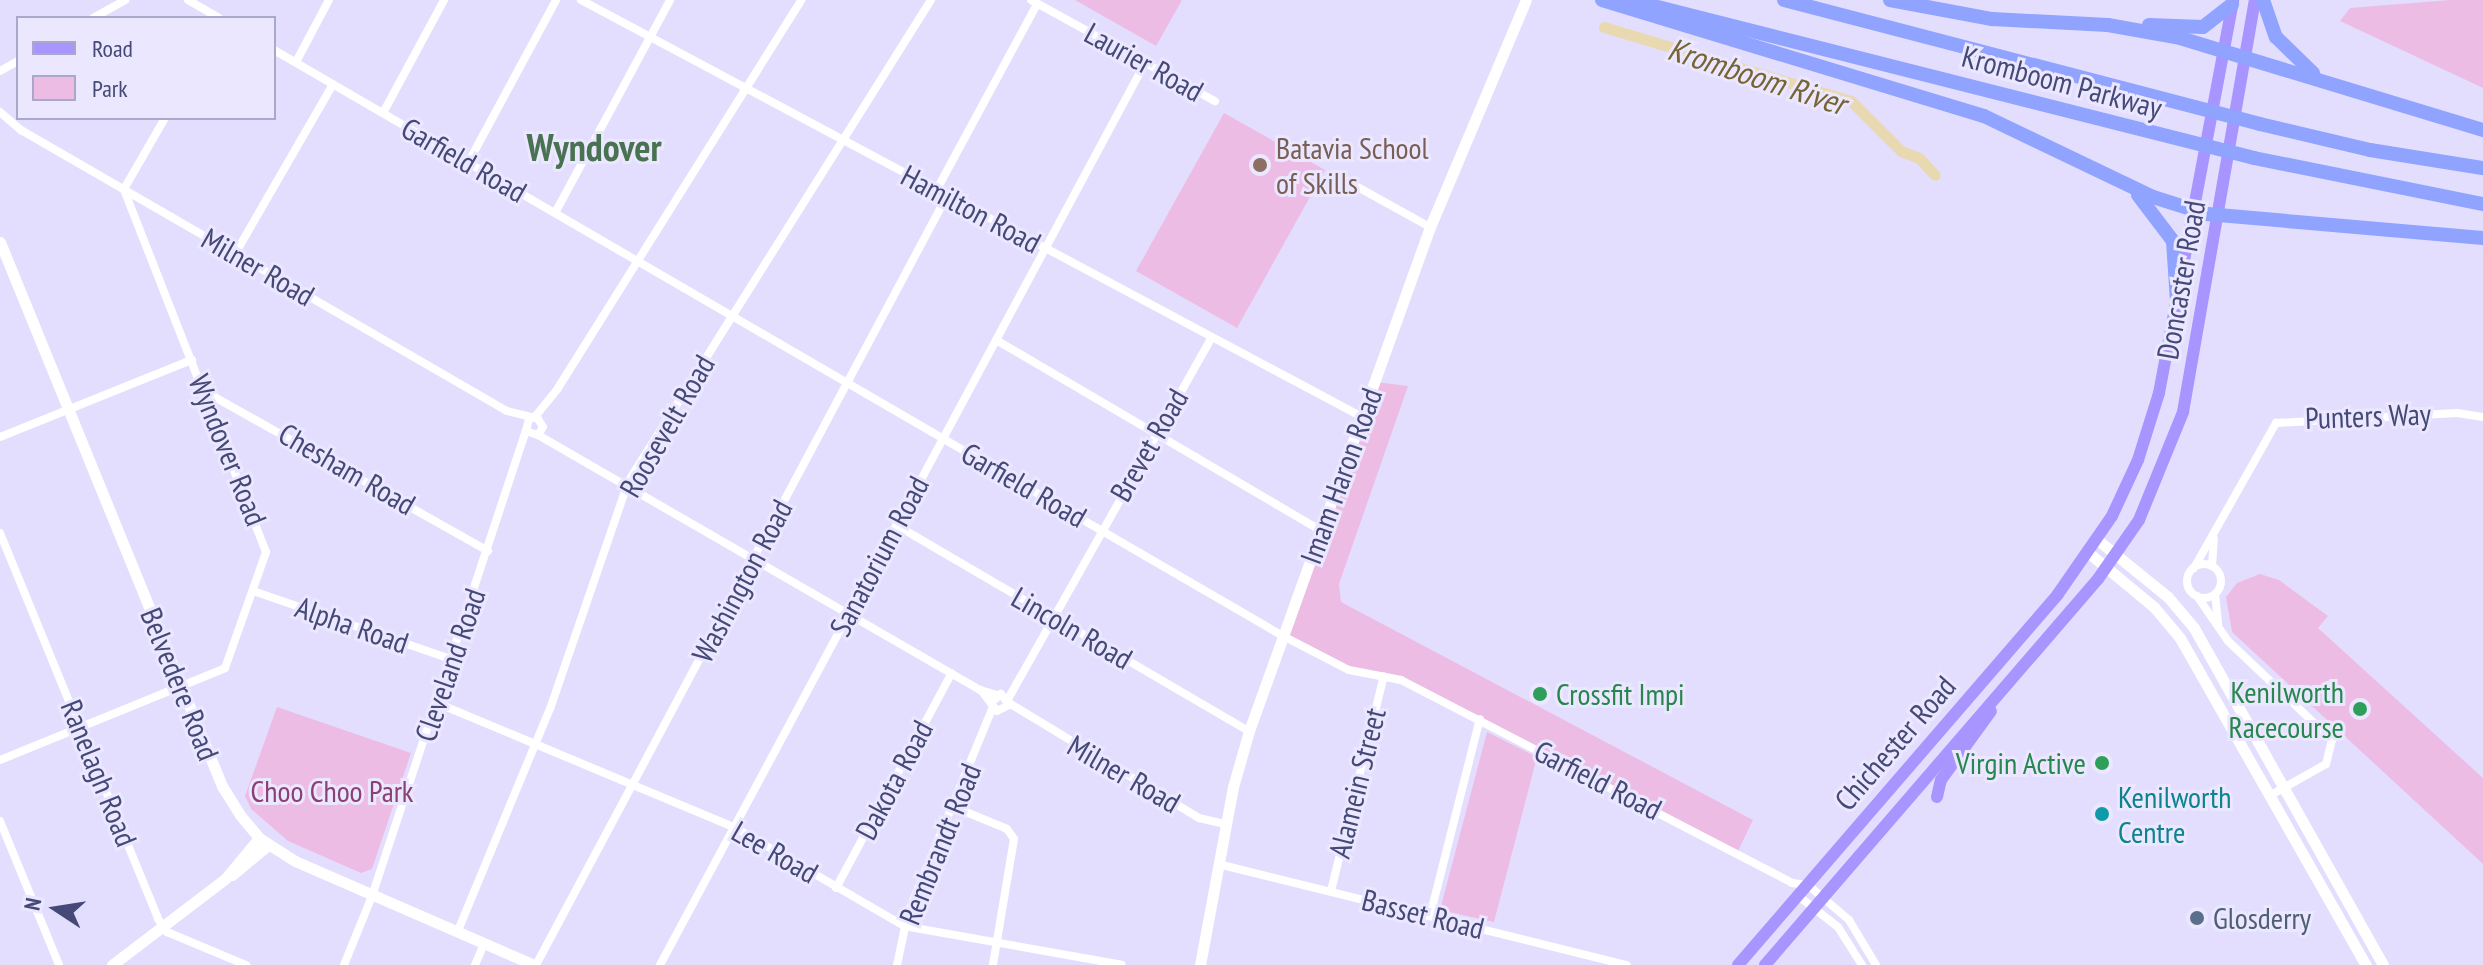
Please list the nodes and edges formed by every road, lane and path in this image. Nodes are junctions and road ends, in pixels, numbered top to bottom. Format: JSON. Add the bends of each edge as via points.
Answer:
{"nodes":[{"id":1,"x":125,"y":0,"type":"edge"},
{"id":2,"x":188,"y":0,"type":"edge"},
{"id":3,"x":329,"y":0,"type":"edge"},
{"id":4,"x":444,"y":0,"type":"edge"},
{"id":5,"x":556,"y":0,"type":"edge"},
{"id":6,"x":581,"y":0,"type":"edge"},
{"id":7,"x":670,"y":0,"type":"edge"},
{"id":8,"x":801,"y":0,"type":"edge"},
{"id":9,"x":931,"y":0,"type":"edge"},
{"id":10,"x":1526,"y":0,"type":"edge"},
{"id":11,"x":1602,"y":0,"type":"edge"},
{"id":12,"x":1630,"y":0,"type":"edge"},
{"id":13,"x":1784,"y":0,"type":"edge"},
{"id":14,"x":1890,"y":0,"type":"edge"},
{"id":15,"x":2255,"y":0,"type":"edge"},
{"id":16,"x":2263,"y":0,"type":"edge"},
{"id":17,"x":1034,"y":2,"type":"edge"},
{"id":18,"x":2232,"y":2,"type":"edge"},
{"id":19,"x":97,"y":16,"type":"edge"},
{"id":20,"x":216,"y":16,"type":"edge"},
{"id":21,"x":2108,"y":25,"type":"junction"},
{"id":22,"x":651,"y":37,"type":"junction"},
{"id":23,"x":276,"y":51,"type":"edge"},
{"id":24,"x":2224,"y":55,"type":"junction"},
{"id":25,"x":2245,"y":59,"type":"junction"},
{"id":26,"x":296,"y":62,"type":"junction"},
{"id":27,"x":1145,"y":63,"type":"junction"},
{"id":28,"x":2322,"y":79,"type":"junction"},
{"id":29,"x":333,"y":84,"type":"junction"},
{"id":30,"x":746,"y":88,"type":"junction"},
{"id":31,"x":1215,"y":101,"type":"dead end"},
{"id":32,"x":0,"y":104,"type":"edge"},
{"id":33,"x":0,"y":112,"type":"edge"},
{"id":34,"x":383,"y":113,"type":"junction"},
{"id":35,"x":164,"y":120,"type":"edge"},
{"id":36,"x":10,"y":122,"type":"junction"},
{"id":37,"x":2483,"y":130,"type":"edge"},
{"id":38,"x":843,"y":141,"type":"junction"},
{"id":39,"x":468,"y":163,"type":"junction"},
{"id":40,"x":2483,"y":168,"type":"edge"},
{"id":41,"x":1336,"y":175,"type":"dead end"},
{"id":42,"x":2120,"y":181,"type":"junction"},
{"id":43,"x":124,"y":189,"type":"junction"},
{"id":44,"x":936,"y":191,"type":"junction"},
{"id":45,"x":947,"y":196,"type":"junction"},
{"id":46,"x":2483,"y":204,"type":"edge"},
{"id":47,"x":2194,"y":210,"type":"junction"},
{"id":48,"x":555,"y":213,"type":"junction"},
{"id":49,"x":2219,"y":217,"type":"junction"},
{"id":50,"x":1430,"y":227,"type":"junction"},
{"id":51,"x":2483,"y":238,"type":"edge"},
{"id":52,"x":0,"y":242,"type":"edge"},
{"id":53,"x":1045,"y":248,"type":"junction"},
{"id":54,"x":235,"y":254,"type":"junction"},
{"id":55,"x":638,"y":261,"type":"junction"},
{"id":56,"x":2177,"y":302,"type":"junction"},
{"id":57,"x":732,"y":316,"type":"junction"},
{"id":58,"x":1211,"y":338,"type":"junction"},
{"id":59,"x":996,"y":340,"type":"junction"},
{"id":60,"x":192,"y":360,"type":"junction"},
{"id":61,"x":847,"y":383,"type":"junction"},
{"id":62,"x":204,"y":391,"type":"junction"},
{"id":63,"x":68,"y":410,"type":"junction"},
{"id":64,"x":1362,"y":417,"type":"junction"},
{"id":65,"x":2483,"y":417,"type":"edge"},
{"id":66,"x":534,"y":427,"type":"junction"},
{"id":67,"x":1156,"y":433,"type":"junction"},
{"id":68,"x":0,"y":437,"type":"edge"},
{"id":69,"x":943,"y":438,"type":"junction"},
{"id":70,"x":628,"y":482,"type":"junction"},
{"id":71,"x":896,"y":525,"type":"junction"},
{"id":72,"x":2217,"y":527,"type":"junction"},
{"id":73,"x":1100,"y":529,"type":"junction"},
{"id":74,"x":1322,"y":531,"type":"junction"},
{"id":75,"x":0,"y":533,"type":"edge"},
{"id":76,"x":2099,"y":541,"type":"junction"},
{"id":77,"x":488,"y":551,"type":"junction"},
{"id":78,"x":2090,"y":554,"type":"junction"},
{"id":79,"x":2117,"y":555,"type":"junction"},
{"id":80,"x":755,"y":557,"type":"junction"},
{"id":81,"x":2212,"y":566,"type":"junction"},
{"id":82,"x":2194,"y":568,"type":"junction"},
{"id":83,"x":2107,"y":569,"type":"junction"},
{"id":84,"x":253,"y":591,"type":"junction"},
{"id":85,"x":2215,"y":594,"type":"junction"},
{"id":86,"x":2197,"y":596,"type":"junction"},
{"id":87,"x":849,"y":612,"type":"junction"},
{"id":88,"x":1050,"y":615,"type":"junction"},
{"id":89,"x":2221,"y":632,"type":"junction"},
{"id":90,"x":1283,"y":636,"type":"junction"},
{"id":91,"x":451,"y":659,"type":"junction"},
{"id":92,"x":952,"y":673,"type":"junction"},
{"id":93,"x":1384,"y":676,"type":"junction"},
{"id":94,"x":181,"y":686,"type":"junction"},
{"id":95,"x":437,"y":703,"type":"junction"},
{"id":96,"x":1001,"y":703,"type":"junction"},
{"id":97,"x":1991,"y":704,"type":"junction"},
{"id":98,"x":1480,"y":719,"type":"junction"},
{"id":99,"x":80,"y":727,"type":"junction"},
{"id":100,"x":1249,"y":731,"type":"junction"},
{"id":101,"x":535,"y":744,"type":"junction"},
{"id":102,"x":0,"y":760,"type":"edge"},
{"id":103,"x":633,"y":784,"type":"junction"},
{"id":104,"x":2285,"y":787,"type":"junction"},
{"id":105,"x":2271,"y":795,"type":"junction"},
{"id":106,"x":1937,"y":797,"type":"dead end"},
{"id":107,"x":954,"y":807,"type":"junction"},
{"id":108,"x":0,"y":821,"type":"edge"},
{"id":109,"x":1225,"y":824,"type":"junction"},
{"id":110,"x":734,"y":827,"type":"junction"},
{"id":111,"x":264,"y":842,"type":"junction"},
{"id":112,"x":1218,"y":864,"type":"junction"},
{"id":113,"x":1792,"y":883,"type":"junction"},
{"id":114,"x":1808,"y":885,"type":"junction"},
{"id":115,"x":836,"y":888,"type":"junction"},
{"id":116,"x":1331,"y":891,"type":"junction"},
{"id":117,"x":372,"y":896,"type":"junction"},
{"id":118,"x":1798,"y":896,"type":"junction"},
{"id":119,"x":1822,"y":896,"type":"junction"},
{"id":120,"x":1812,"y":907,"type":"junction"},
{"id":121,"x":1430,"y":916,"type":"junction"},
{"id":122,"x":162,"y":926,"type":"junction"},
{"id":123,"x":904,"y":926,"type":"junction"},
{"id":124,"x":457,"y":933,"type":"junction"},
{"id":125,"x":997,"y":942,"type":"junction"},
{"id":126,"x":484,"y":944,"type":"junction"},
{"id":127,"x":59,"y":965,"type":"edge"},
{"id":128,"x":112,"y":965,"type":"edge"},
{"id":129,"x":246,"y":965,"type":"edge"},
{"id":130,"x":344,"y":965,"type":"edge"},
{"id":131,"x":475,"y":965,"type":"edge"},
{"id":132,"x":535,"y":965,"type":"edge"},
{"id":133,"x":660,"y":965,"type":"edge"},
{"id":134,"x":897,"y":965,"type":"edge"},
{"id":135,"x":993,"y":965,"type":"edge"},
{"id":136,"x":1122,"y":965,"type":"edge"},
{"id":137,"x":1200,"y":965,"type":"edge"},
{"id":138,"x":1627,"y":965,"type":"edge"},
{"id":139,"x":1738,"y":965,"type":"edge"},
{"id":140,"x":1765,"y":965,"type":"edge"},
{"id":141,"x":1862,"y":965,"type":"edge"},
{"id":142,"x":1876,"y":965,"type":"edge"},
{"id":143,"x":2366,"y":965,"type":"edge"},
{"id":144,"x":2383,"y":965,"type":"edge"}],
"edges":[{"from":1,"to":19,"type":"street"},
{"from":2,"to":20,"type":"street"},
{"from":3,"to":26,"type":"street"},
{"from":4,"to":34,"type":"street"},
{"from":5,"to":39,"type":"street"},
{"from":6,"to":22,"type":"street","name":"Hamilton Road"},
{"from":7,"to":22,"type":"street"},
{"from":8,"to":30,"type":"street","name":"Cleveland Road"},
{"from":9,"to":38,"type":"street","name":"Roosevelt Road"},
{"from":10,"to":50,"type":"street","name":"Imam Haron Road"},
{"from":11,"to":42,"type":"highway","via":[[1971,112]]},
{"from":12,"to":46,"type":"highway","name":"Kromboom Parkway","via":[[2267,162]]},
{"from":13,"to":40,"type":"highway","name":"Kromboom Parkway","via":[[2260,124],[2370,150]]},
{"from":14,"to":21,"type":"highway","via":[[1992,19]]},
{"from":15,"to":25,"type":"main road","name":"Doncaster Road"},
{"from":16,"to":28,"type":"highway","via":[[2285,50]]},
{"from":17,"to":27,"type":"street","name":"Laurier Road"},
{"from":17,"to":44,"type":"street"},
{"from":18,"to":21,"type":"highway","via":[[2218,20],[2203,27]]},
{"from":18,"to":24,"type":"main road","name":"Doncaster Road"},
{"from":21,"to":24,"type":"highway","via":[[2180,38]]},
{"from":22,"to":30,"type":"street","name":"Hamilton Road"},
{"from":22,"to":48,"type":"street"},
{"from":23,"to":26,"type":"street","name":"Garfield Road"},
{"from":24,"to":25,"type":"highway"},
{"from":24,"to":47,"type":"main road","name":"Doncaster Road"},
{"from":25,"to":28,"type":"highway"},
{"from":25,"to":49,"type":"main road","name":"Doncaster Road"},
{"from":26,"to":29,"type":"street","name":"Garfield Road"},
{"from":27,"to":31,"type":"street","name":"Laurier Road"},
{"from":27,"to":53,"type":"street","name":"Sanatorium Road"},
{"from":28,"to":37,"type":"highway"},
{"from":29,"to":34,"type":"street","name":"Garfield Road"},
{"from":29,"to":54,"type":"street"},
{"from":30,"to":38,"type":"street","name":"Hamilton Road"},
{"from":30,"to":55,"type":"street","name":"Cleveland Road"},
{"from":32,"to":36,"type":"street"},
{"from":33,"to":36,"type":"street","name":"Milner Road"},
{"from":34,"to":39,"type":"street","name":"Garfield Road"},
{"from":35,"to":43,"type":"street"},
{"from":36,"to":43,"type":"street","name":"Milner Road"},
{"from":38,"to":44,"type":"street","name":"Hamilton Road"},
{"from":38,"to":57,"type":"street","name":"Roosevelt Road"},
{"from":39,"to":48,"type":"street","name":"Garfield Road"},
{"from":41,"to":50,"type":"street"},
{"from":42,"to":47,"type":"highway"},
{"from":42,"to":56,"type":"highway","via":[[2154,210],[2170,233]]},
{"from":43,"to":54,"type":"street","name":"Milner Road"},
{"from":43,"to":60,"type":"street","name":"Wyndover Road"},
{"from":44,"to":45,"type":"street","name":"Hamilton Road"},
{"from":45,"to":53,"type":"street","name":"Hamilton Road"},
{"from":45,"to":61,"type":"street","name":"Washington Road"},
{"from":47,"to":49,"type":"highway"},
{"from":47,"to":56,"type":"main road","name":"Doncaster Road"},
{"from":48,"to":55,"type":"street","name":"Garfield Road"},
{"from":49,"to":51,"type":"highway"},
{"from":49,"to":79,"type":"main road","name":"Doncaster Road","via":[[2183,412],[2163,471]]},
{"from":50,"to":64,"type":"street","name":"Imam Haron Road"},
{"from":52,"to":63,"type":"street","name":"Belvedere Road"},
{"from":53,"to":58,"type":"street","name":"Hamilton Road"},
{"from":53,"to":59,"type":"street","name":"Sanatorium Road"},
{"from":54,"to":66,"type":"street","name":"Milner Road"},
{"from":55,"to":57,"type":"street","name":"Garfield Road"},
{"from":55,"to":66,"type":"street","name":"Cleveland Road"},
{"from":56,"to":76,"type":"main road","name":"Doncaster Road","via":[[2146,435]]},
{"from":57,"to":61,"type":"street","name":"Garfield Road"},
{"from":57,"to":70,"type":"street","name":"Roosevelt Road"},
{"from":58,"to":64,"type":"street","name":"Hamilton Road"},
{"from":58,"to":67,"type":"street","name":"Brevet Road"},
{"from":59,"to":67,"type":"street"},
{"from":59,"to":69,"type":"street","name":"Sanatorium Road"},
{"from":60,"to":62,"type":"street","name":"Wyndover Road"},
{"from":60,"to":63,"type":"street"},
{"from":61,"to":69,"type":"street","name":"Garfield Road"},
{"from":61,"to":80,"type":"street","name":"Washington Road"},
{"from":62,"to":77,"type":"street","name":"Chesham Road"},
{"from":62,"to":84,"type":"street","name":"Wyndover Road","via":[[266,543]]},
{"from":63,"to":68,"type":"street"},
{"from":63,"to":94,"type":"street","name":"Belvedere Road"},
{"from":64,"to":74,"type":"street","name":"Imam Haron Road"},
{"from":65,"to":72,"type":"street","name":"Punters Way","via":[[2457,413],[2282,420],[2266,434]]},
{"from":66,"to":70,"type":"street","name":"Milner Road"},
{"from":66,"to":77,"type":"street","name":"Cleveland Road"},
{"from":67,"to":73,"type":"street","name":"Brevet Road"},
{"from":67,"to":74,"type":"street"},
{"from":69,"to":71,"type":"street","name":"Sanatorium Road"},
{"from":69,"to":73,"type":"street","name":"Garfield Road"},
{"from":70,"to":80,"type":"street","name":"Milner Road"},
{"from":70,"to":101,"type":"street","name":"Roosevelt Road"},
{"from":71,"to":87,"type":"street","name":"Sanatorium Road"},
{"from":71,"to":88,"type":"street","name":"Lincoln Road"},
{"from":72,"to":81,"type":"street","name":"Punters Way"},
{"from":72,"to":82,"type":"street","name":"Punters Way"},
{"from":73,"to":88,"type":"street","name":"Brevet Road"},
{"from":73,"to":90,"type":"street","name":"Garfield Road"},
{"from":74,"to":90,"type":"street","name":"Imam Haron Road"},
{"from":75,"to":99,"type":"street","name":"Ranelagh Road"},
{"from":76,"to":78,"type":"main road","name":"Doncaster Road"},
{"from":76,"to":79,"type":"street"},
{"from":77,"to":91,"type":"street","name":"Cleveland Road"},
{"from":78,"to":83,"type":"street"},
{"from":78,"to":114,"type":"main road","name":"Chichester Road"},
{"from":79,"to":83,"type":"main road","name":"Doncaster Road"},
{"from":79,"to":104,"type":"street","via":[[2168,597],[2194,628]]},
{"from":80,"to":87,"type":"street","name":"Milner Road"},
{"from":80,"to":103,"type":"street","name":"Washington Road"},
{"from":81,"to":82,"type":"street"},
{"from":81,"to":85,"type":"street","name":"Punters Way","via":[[2221,583]]},
{"from":82,"to":86,"type":"street","via":[[2187,580]]},
{"from":83,"to":97,"type":"main road","name":"Chichester Road"},
{"from":83,"to":105,"type":"street","via":[[2154,607],[2180,638]]},
{"from":84,"to":91,"type":"street","name":"Alpha Road"},
{"from":84,"to":94,"type":"street","name":"Wyndover Road","via":[[227,666]]},
{"from":85,"to":86,"type":"street"},
{"from":85,"to":89,"type":"street","name":"Punters Way"},
{"from":86,"to":89,"type":"street"},
{"from":87,"to":92,"type":"street","name":"Milner Road"},
{"from":87,"to":110,"type":"street","name":"Sanatorium Road"},
{"from":88,"to":96,"type":"street","name":"Brevet Road"},
{"from":88,"to":100,"type":"street","name":"Lincoln Road"},
{"from":89,"to":104,"type":"street","via":[[2330,735],[2333,752],[2326,764]]},
{"from":90,"to":93,"type":"street","name":"Garfield Road","via":[[1349,670]]},
{"from":90,"to":100,"type":"street","name":"Imam Haron Road"},
{"from":91,"to":95,"type":"street","name":"Cleveland Road"},
{"from":92,"to":96,"type":"street","name":"Milner Road"},
{"from":92,"to":115,"type":"street","name":"Dakota Road"},
{"from":93,"to":98,"type":"street","name":"Garfield Road"},
{"from":93,"to":116,"type":"street","name":"Alamein Street"},
{"from":94,"to":99,"type":"street","name":"Wyndover Road"},
{"from":94,"to":111,"type":"street","name":"Belvedere Road","via":[[226,794]]},
{"from":95,"to":101,"type":"street","name":"Lee Road"},
{"from":95,"to":117,"type":"street","name":"Cleveland Road"},
{"from":96,"to":107,"type":"street","name":"Rembrandt Road"},
{"from":96,"to":109,"type":"street","name":"Milner Road","via":[[1199,818]]},
{"from":97,"to":106,"type":"main road","via":[[1989,717],[1941,780]]},
{"from":97,"to":119,"type":"main road","name":"Chichester Road"},
{"from":98,"to":113,"type":"street","name":"Garfield Road"},
{"from":98,"to":121,"type":"street"},
{"from":99,"to":102,"type":"street","name":"Wyndover Road"},
{"from":99,"to":122,"type":"street","name":"Ranelagh Road"},
{"from":100,"to":109,"type":"street","name":"Imam Haron Road"},
{"from":101,"to":103,"type":"street","name":"Lee Road"},
{"from":101,"to":124,"type":"street","name":"Roosevelt Road"},
{"from":103,"to":110,"type":"street","name":"Lee Road"},
{"from":103,"to":132,"type":"street","name":"Washington Road"},
{"from":104,"to":105,"type":"street"},
{"from":104,"to":144,"type":"street"},
{"from":105,"to":143,"type":"street"},
{"from":107,"to":123,"type":"street","name":"Rembrandt Road"},
{"from":107,"to":125,"type":"street","via":[[1007,829],[1014,839]]},
{"from":108,"to":127,"type":"street"},
{"from":109,"to":112,"type":"street","name":"Imam Haron Road"},
{"from":110,"to":115,"type":"street","name":"Lee Road"},
{"from":110,"to":133,"type":"street","name":"Sanatorium Road"},
{"from":111,"to":117,"type":"street","name":"Belvedere Road"},
{"from":111,"to":122,"type":"street"},
{"from":112,"to":116,"type":"street","name":"Basset Road"},
{"from":112,"to":137,"type":"street","name":"Imam Haron Road"},
{"from":113,"to":114,"type":"street","name":"Garfield Road"},
{"from":113,"to":118,"type":"street"},
{"from":114,"to":118,"type":"main road","name":"Chichester Road"},
{"from":114,"to":119,"type":"street"},
{"from":115,"to":123,"type":"street","name":"Lee Road"},
{"from":116,"to":121,"type":"street","name":"Basset Road"},
{"from":117,"to":124,"type":"street","name":"Belvedere Road"},
{"from":117,"to":130,"type":"street","name":"Cleveland Road"},
{"from":118,"to":120,"type":"street"},
{"from":118,"to":139,"type":"main road","name":"Chichester Road"},
{"from":119,"to":120,"type":"main road","name":"Chichester Road"},
{"from":119,"to":142,"type":"street","via":[[1849,920]]},
{"from":120,"to":140,"type":"main road","name":"Chichester Road"},
{"from":120,"to":141,"type":"street","via":[[1838,927]]},
{"from":121,"to":138,"type":"street","name":"Basset Road"},
{"from":122,"to":128,"type":"street"},
{"from":122,"to":129,"type":"street"},
{"from":123,"to":125,"type":"street","name":"Lee Road"},
{"from":123,"to":134,"type":"street","name":"Rembrandt Road"},
{"from":124,"to":126,"type":"street","name":"Belvedere Road"},
{"from":125,"to":135,"type":"street"},
{"from":125,"to":136,"type":"street","name":"Lee Road"},
{"from":126,"to":131,"type":"street"},
{"from":126,"to":132,"type":"street","name":"Belvedere Road"}]}
